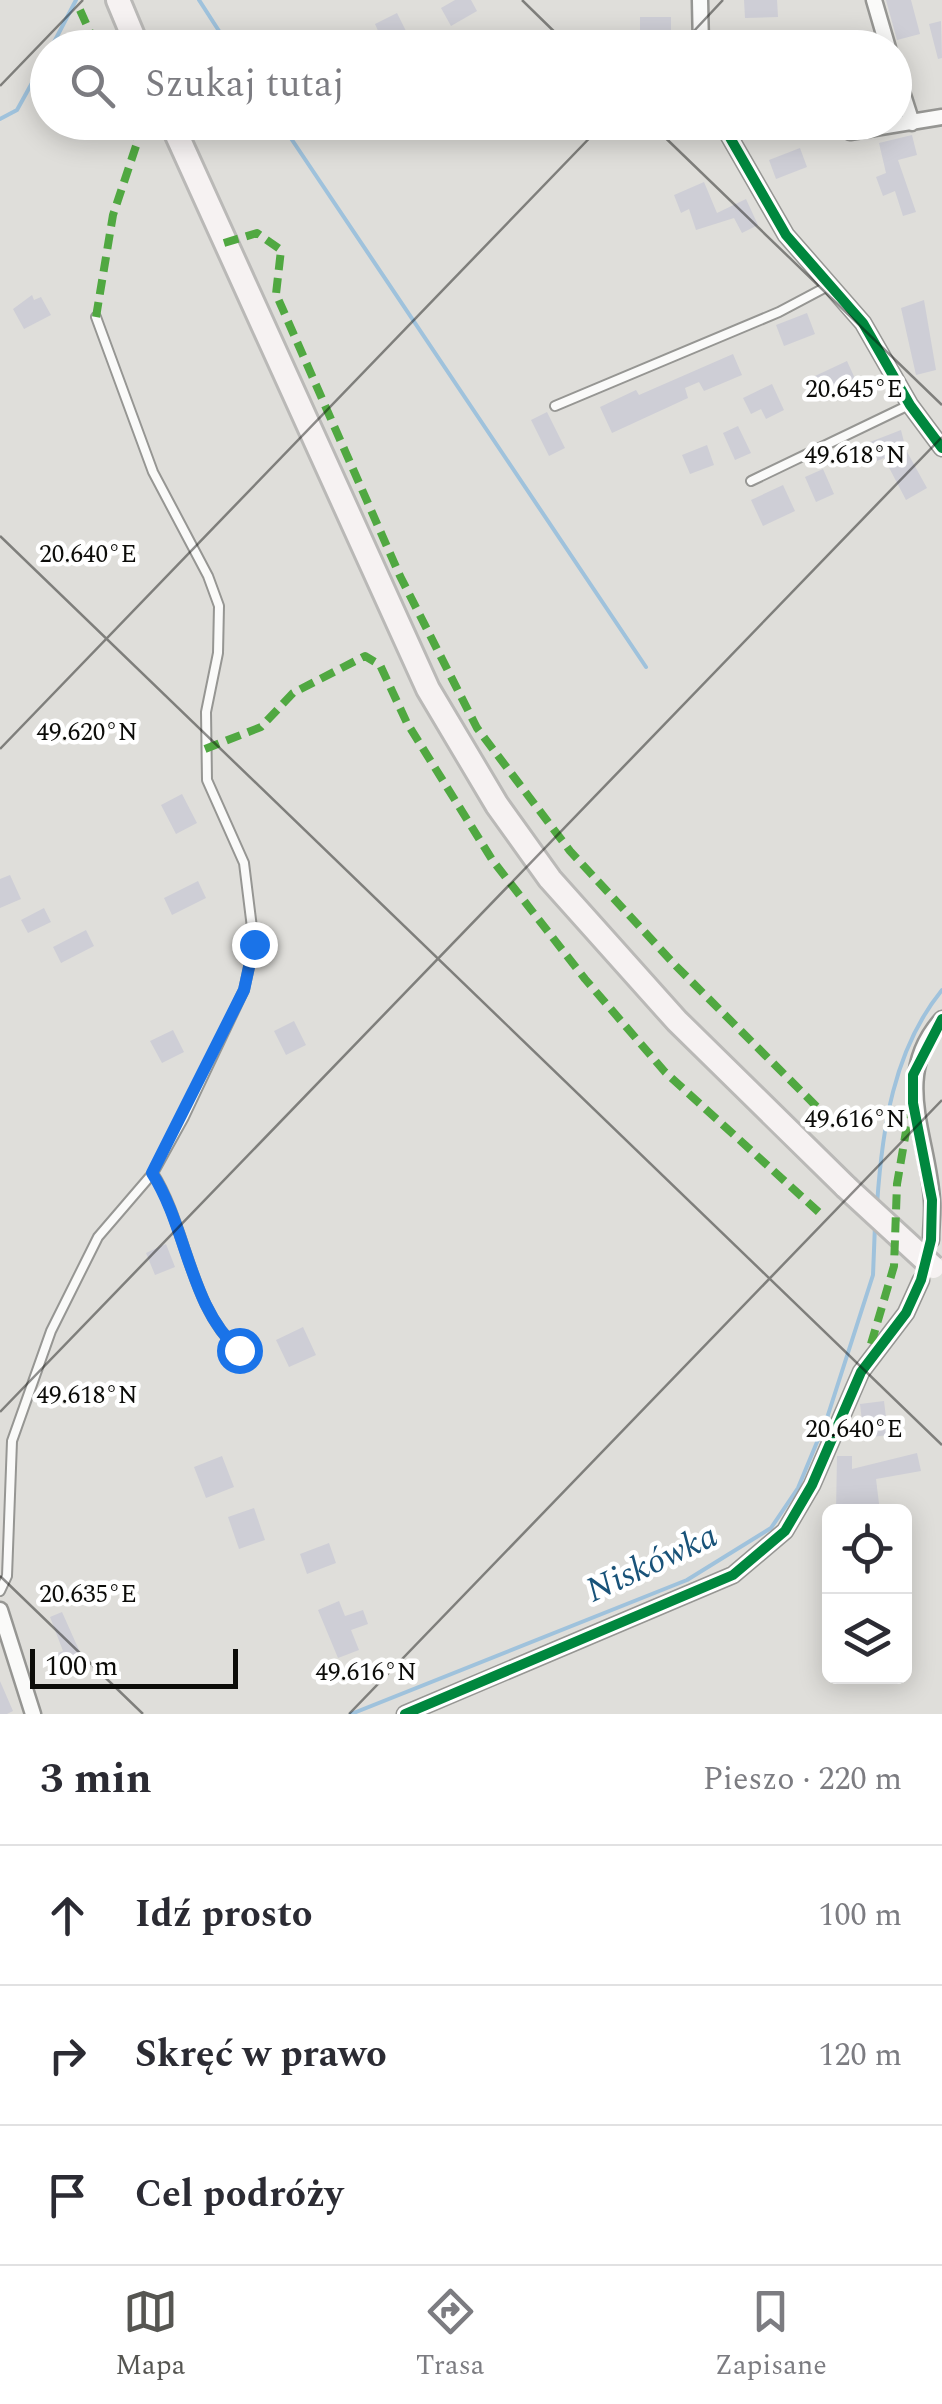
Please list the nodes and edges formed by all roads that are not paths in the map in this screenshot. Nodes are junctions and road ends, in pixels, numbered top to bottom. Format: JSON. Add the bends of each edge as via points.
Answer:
{"nodes":[{"id":1,"x":118,"y":0,"type":"edge"},
{"id":2,"x":700,"y":0,"type":"edge"},
{"id":3,"x":874,"y":0,"type":"edge"},
{"id":4,"x":130,"y":30,"type":"edge"},
{"id":5,"x":701,"y":30,"type":"edge"},
{"id":6,"x":883,"y":30,"type":"edge"},
{"id":7,"x":942,"y":117,"type":"edge"},
{"id":8,"x":912,"y":122,"type":"edge"},
{"id":9,"x":179,"y":140,"type":"edge"},
{"id":10,"x":731,"y":140,"type":"edge"},
{"id":11,"x":830,"y":284,"type":"junction"},
{"id":12,"x":96,"y":316,"type":"dead end"},
{"id":13,"x":910,"y":405,"type":"junction"},
{"id":14,"x":555,"y":406,"type":"dead end"},
{"id":15,"x":942,"y":448,"type":"edge"},
{"id":16,"x":751,"y":481,"type":"dead end"},
{"id":17,"x":942,"y":1019,"type":"edge"},
{"id":18,"x":152,"y":1173,"type":"junction"},
{"id":19,"x":931,"y":1240,"type":"dead end"},
{"id":20,"x":932,"y":1274,"type":"edge"},
{"id":21,"x":239,"y":1350,"type":"dead end"},
{"id":22,"x":0,"y":1591,"type":"edge"},
{"id":23,"x":0,"y":1610,"type":"edge"},
{"id":24,"x":34,"y":1714,"type":"edge"},
{"id":25,"x":405,"y":1714,"type":"edge"}],
"edges":[{"from":1,"to":4,"type":"main road"},
{"from":2,"to":5,"type":"street"},
{"from":3,"to":6,"type":"street"},
{"from":7,"to":8,"type":"street"},
{"from":9,"to":20,"type":"main road","bridge":true,"via":[[428,689],[497,806],[550,879],[677,1022]]},
{"from":10,"to":11,"type":"street","via":[[786,235]]},
{"from":11,"to":13,"type":"street","via":[[864,323]]},
{"from":11,"to":14,"type":"lane"},
{"from":12,"to":18,"type":"lane","via":[[153,472],[218,606],[218,653],[206,712],[208,780],[244,863],[254,918],[244,990]]},
{"from":13,"to":15,"type":"street"},
{"from":13,"to":16,"type":"lane"},
{"from":17,"to":19,"type":"street","via":[[913,1075],[932,1200]]},
{"from":18,"to":21,"type":"lane","via":[[218,1332]]},
{"from":18,"to":22,"type":"lane","via":[[117,1212],[79,1272],[19,1415],[8,1467],[8,1576]]},
{"from":20,"to":25,"type":"street","via":[[861,1372],[785,1531],[733,1575]]},
{"from":23,"to":24,"type":"street"}]}
